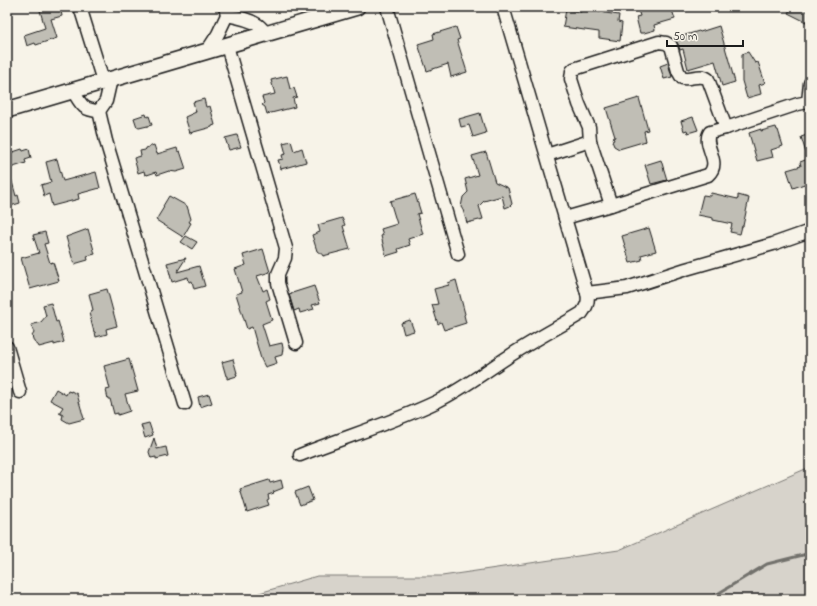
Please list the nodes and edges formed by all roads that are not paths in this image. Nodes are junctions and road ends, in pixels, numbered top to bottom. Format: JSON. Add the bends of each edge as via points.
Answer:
{"nodes":[{"id":1,"x":80,"y":7,"type":"edge"},
{"id":2,"x":358,"y":7,"type":"edge"},
{"id":3,"x":387,"y":7,"type":"edge"},
{"id":4,"x":503,"y":7,"type":"edge"},
{"id":5,"x":226,"y":11,"type":"edge"},
{"id":6,"x":267,"y":34,"type":"junction"},
{"id":7,"x":227,"y":46,"type":"junction"},
{"id":8,"x":207,"y":51,"type":"junction"},
{"id":9,"x":107,"y":80,"type":"junction"},
{"id":10,"x":810,"y":83,"type":"edge"},
{"id":11,"x":73,"y":91,"type":"junction"},
{"id":12,"x":809,"y":102,"type":"edge"},
{"id":13,"x":7,"y":110,"type":"edge"},
{"id":14,"x":99,"y":111,"type":"junction"},
{"id":15,"x":726,"y":128,"type":"junction"},
{"id":16,"x":590,"y":141,"type":"junction"},
{"id":17,"x":547,"y":155,"type":"junction"},
{"id":18,"x":611,"y":205,"type":"junction"},
{"id":19,"x":566,"y":218,"type":"junction"},
{"id":20,"x":810,"y":231,"type":"edge"},
{"id":21,"x":458,"y":254,"type":"dead end"},
{"id":22,"x":587,"y":293,"type":"junction"},
{"id":23,"x":296,"y":343,"type":"dead end"},
{"id":24,"x":7,"y":347,"type":"edge"},
{"id":25,"x":20,"y":392,"type":"dead end"},
{"id":26,"x":185,"y":404,"type":"dead end"},
{"id":27,"x":300,"y":455,"type":"dead end"}],
"edges":[{"from":1,"to":9,"type":"street"},
{"from":2,"to":6,"type":"street"},
{"from":3,"to":21,"type":"street"},
{"from":4,"to":17,"type":"street"},
{"from":5,"to":6,"type":"street","via":[[258,25]]},
{"from":5,"to":8,"type":"street","via":[[218,34]]},
{"from":6,"to":7,"type":"street"},
{"from":7,"to":8,"type":"street"},
{"from":7,"to":23,"type":"street","via":[[286,248],[278,274],[278,283]]},
{"from":8,"to":9,"type":"street"},
{"from":9,"to":11,"type":"street"},
{"from":9,"to":14,"type":"street","via":[[106,101]]},
{"from":10,"to":12,"type":"street"},
{"from":11,"to":13,"type":"street"},
{"from":11,"to":14,"type":"street","via":[[82,105]]},
{"from":12,"to":15,"type":"street"},
{"from":14,"to":26,"type":"street"},
{"from":15,"to":16,"type":"street","via":[[708,79],[699,76],[682,78],[678,72],[672,46],[666,42],[659,42],[574,68],[571,79],[589,127]]},
{"from":15,"to":18,"type":"street","via":[[708,134],[714,167],[708,176]]},
{"from":16,"to":17,"type":"street"},
{"from":16,"to":18,"type":"street"},
{"from":17,"to":19,"type":"street"},
{"from":18,"to":19,"type":"street"},
{"from":19,"to":22,"type":"street"},
{"from":20,"to":22,"type":"street","via":[[627,288]]},
{"from":22,"to":27,"type":"street","via":[[588,303],[582,312],[456,391],[386,424]]},
{"from":24,"to":25,"type":"street"}]}
